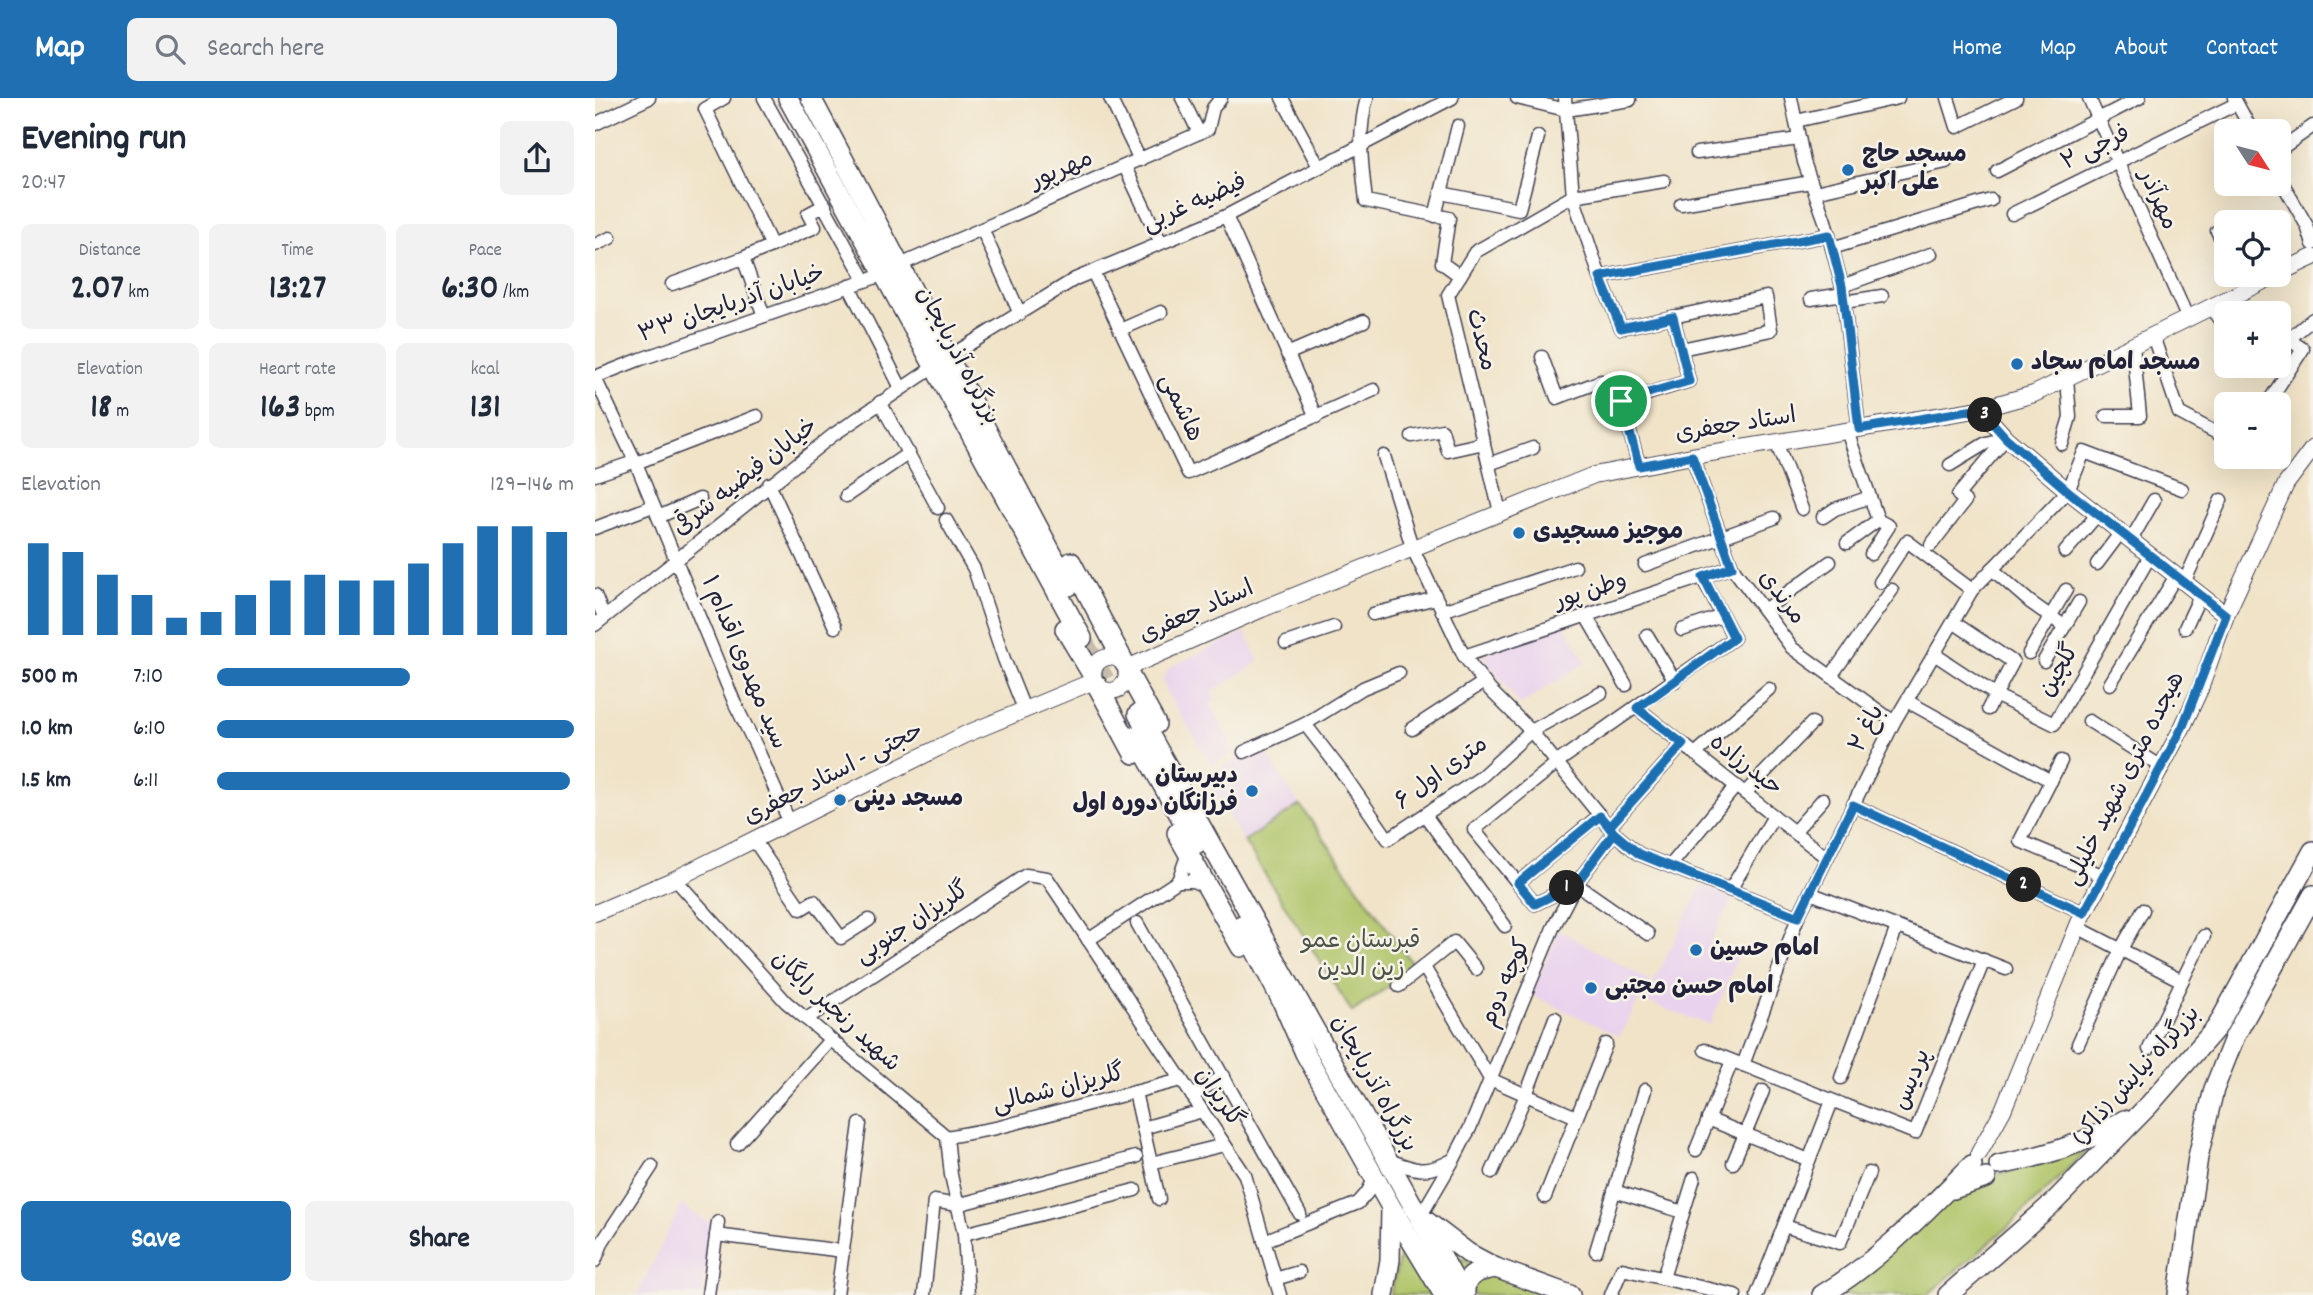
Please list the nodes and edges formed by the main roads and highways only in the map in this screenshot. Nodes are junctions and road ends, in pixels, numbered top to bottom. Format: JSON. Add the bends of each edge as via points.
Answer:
{"nodes":[{"id":1,"x":788,"y":98,"type":"edge"},
{"id":2,"x":811,"y":98,"type":"edge"},
{"id":3,"x":2313,"y":257,"type":"edge"},
{"id":4,"x":2291,"y":267,"type":"edge"},
{"id":5,"x":893,"y":269,"type":"junction"},
{"id":6,"x":2237,"y":287,"type":"edge"},
{"id":7,"x":905,"y":293,"type":"junction"},
{"id":8,"x":1980,"y":409,"type":"junction"},
{"id":9,"x":2313,"y":448,"type":"edge"},
{"id":10,"x":2226,"y":615,"type":"junction"},
{"id":11,"x":1086,"y":631,"type":"junction"},
{"id":12,"x":1127,"y":668,"type":"junction"},
{"id":13,"x":1094,"y":680,"type":"junction"},
{"id":14,"x":1134,"y":718,"type":"junction"},
{"id":15,"x":2313,"y":851,"type":"edge"},
{"id":16,"x":2313,"y":895,"type":"edge"},
{"id":17,"x":595,"y":913,"type":"edge"},
{"id":18,"x":1305,"y":1053,"type":"junction"},
{"id":19,"x":2149,"y":1105,"type":"junction"},
{"id":20,"x":2038,"y":1157,"type":"junction"},
{"id":21,"x":1986,"y":1162,"type":"junction"},
{"id":22,"x":2081,"y":1175,"type":"junction"},
{"id":23,"x":1391,"y":1206,"type":"junction"},
{"id":24,"x":1420,"y":1217,"type":"junction"},
{"id":25,"x":1496,"y":1268,"type":"junction"},
{"id":26,"x":1384,"y":1295,"type":"edge"},
{"id":27,"x":1444,"y":1295,"type":"edge"},
{"id":28,"x":1464,"y":1295,"type":"edge"},
{"id":29,"x":1570,"y":1295,"type":"edge"},
{"id":30,"x":1822,"y":1295,"type":"edge"},
{"id":31,"x":1948,"y":1295,"type":"edge"},
{"id":32,"x":2178,"y":1295,"type":"edge"}],
"edges":[{"from":1,"to":5,"type":"highway","name":"بزرگراه آذربایجان"},
{"from":2,"to":5,"type":"highway","name":"بزرگراه آذربایجان"},
{"from":3,"to":4,"type":"main road","name":"استاد جعفری"},
{"from":5,"to":7,"type":"highway","name":"بزرگراه آذربایجان"},
{"from":6,"to":8,"type":"main road","name":"استاد جعفری","via":[[2188,319],[2067,378],[2033,394]]},
{"from":7,"to":11,"type":"highway","name":"بزرگراه آذربایجان"},
{"from":7,"to":11,"type":"highway","via":[[918,350],[928,371]]},
{"from":7,"to":11,"type":"highway","via":[[947,332],[958,351]]},
{"from":8,"to":10,"type":"main road","via":[[2068,491]]},
{"from":8,"to":12,"type":"main road","name":"استاد جعفری","via":[[1594,475]]},
{"from":9,"to":10,"type":"main road","name":"هیجده متری شهید خلیلی","via":[[2286,484]]},
{"from":10,"to":21,"type":"main road","name":"هیجده متری شهید خلیلی","via":[[2200,689],[2081,920]]},
{"from":11,"to":12,"type":"highway"},
{"from":11,"to":13,"type":"highway"},
{"from":12,"to":13,"type":"main road","via":[[1125,683],[1117,690],[1106,691]]},
{"from":12,"to":13,"type":"main road","via":[[1120,659],[1105,657],[1099,660]]},
{"from":12,"to":14,"type":"highway"},
{"from":13,"to":14,"type":"highway"},
{"from":13,"to":17,"type":"main road","name":"حجتی - استاد جعفری","via":[[964,735],[675,879]]},
{"from":14,"to":18,"type":"highway","name":"بزرگراه آذربایجان"},
{"from":14,"to":18,"type":"highway","via":[[1188,853]]},
{"from":14,"to":24,"type":"highway","name":"بزرگراه آذربایجان"},
{"from":15,"to":19,"type":"highway","name":"بزرگراه نیایش (ذاکر)","via":[[2217,1027]]},
{"from":16,"to":32,"type":"highway","name":"بزرگراه نیایش (ذاکر)","via":[[2235,1036],[2214,1089],[2198,1157]]},
{"from":18,"to":23,"type":"highway","name":"بزرگراه آذربایجان"},
{"from":19,"to":20,"type":"highway","via":[[2105,1132]]},
{"from":19,"to":22,"type":"highway","name":"بزرگراه نیایش (ذاکر)"},
{"from":20,"to":21,"type":"highway"},
{"from":20,"to":22,"type":"highway","via":[[2072,1162],[2080,1167]]},
{"from":21,"to":30,"type":"highway","via":[[1945,1192],[1893,1243]]},
{"from":22,"to":31,"type":"highway","name":"بزرگراه نیایش (ذاکر)"},
{"from":23,"to":26,"type":"highway"},
{"from":23,"to":27,"type":"highway","name":"بزرگراه آذربایجان"},
{"from":24,"to":25,"type":"highway"},
{"from":24,"to":28,"type":"highway","name":"بزرگراه آذربایجان"},
{"from":25,"to":28,"type":"highway","via":[[1470,1276]]},
{"from":25,"to":29,"type":"highway"}]}
